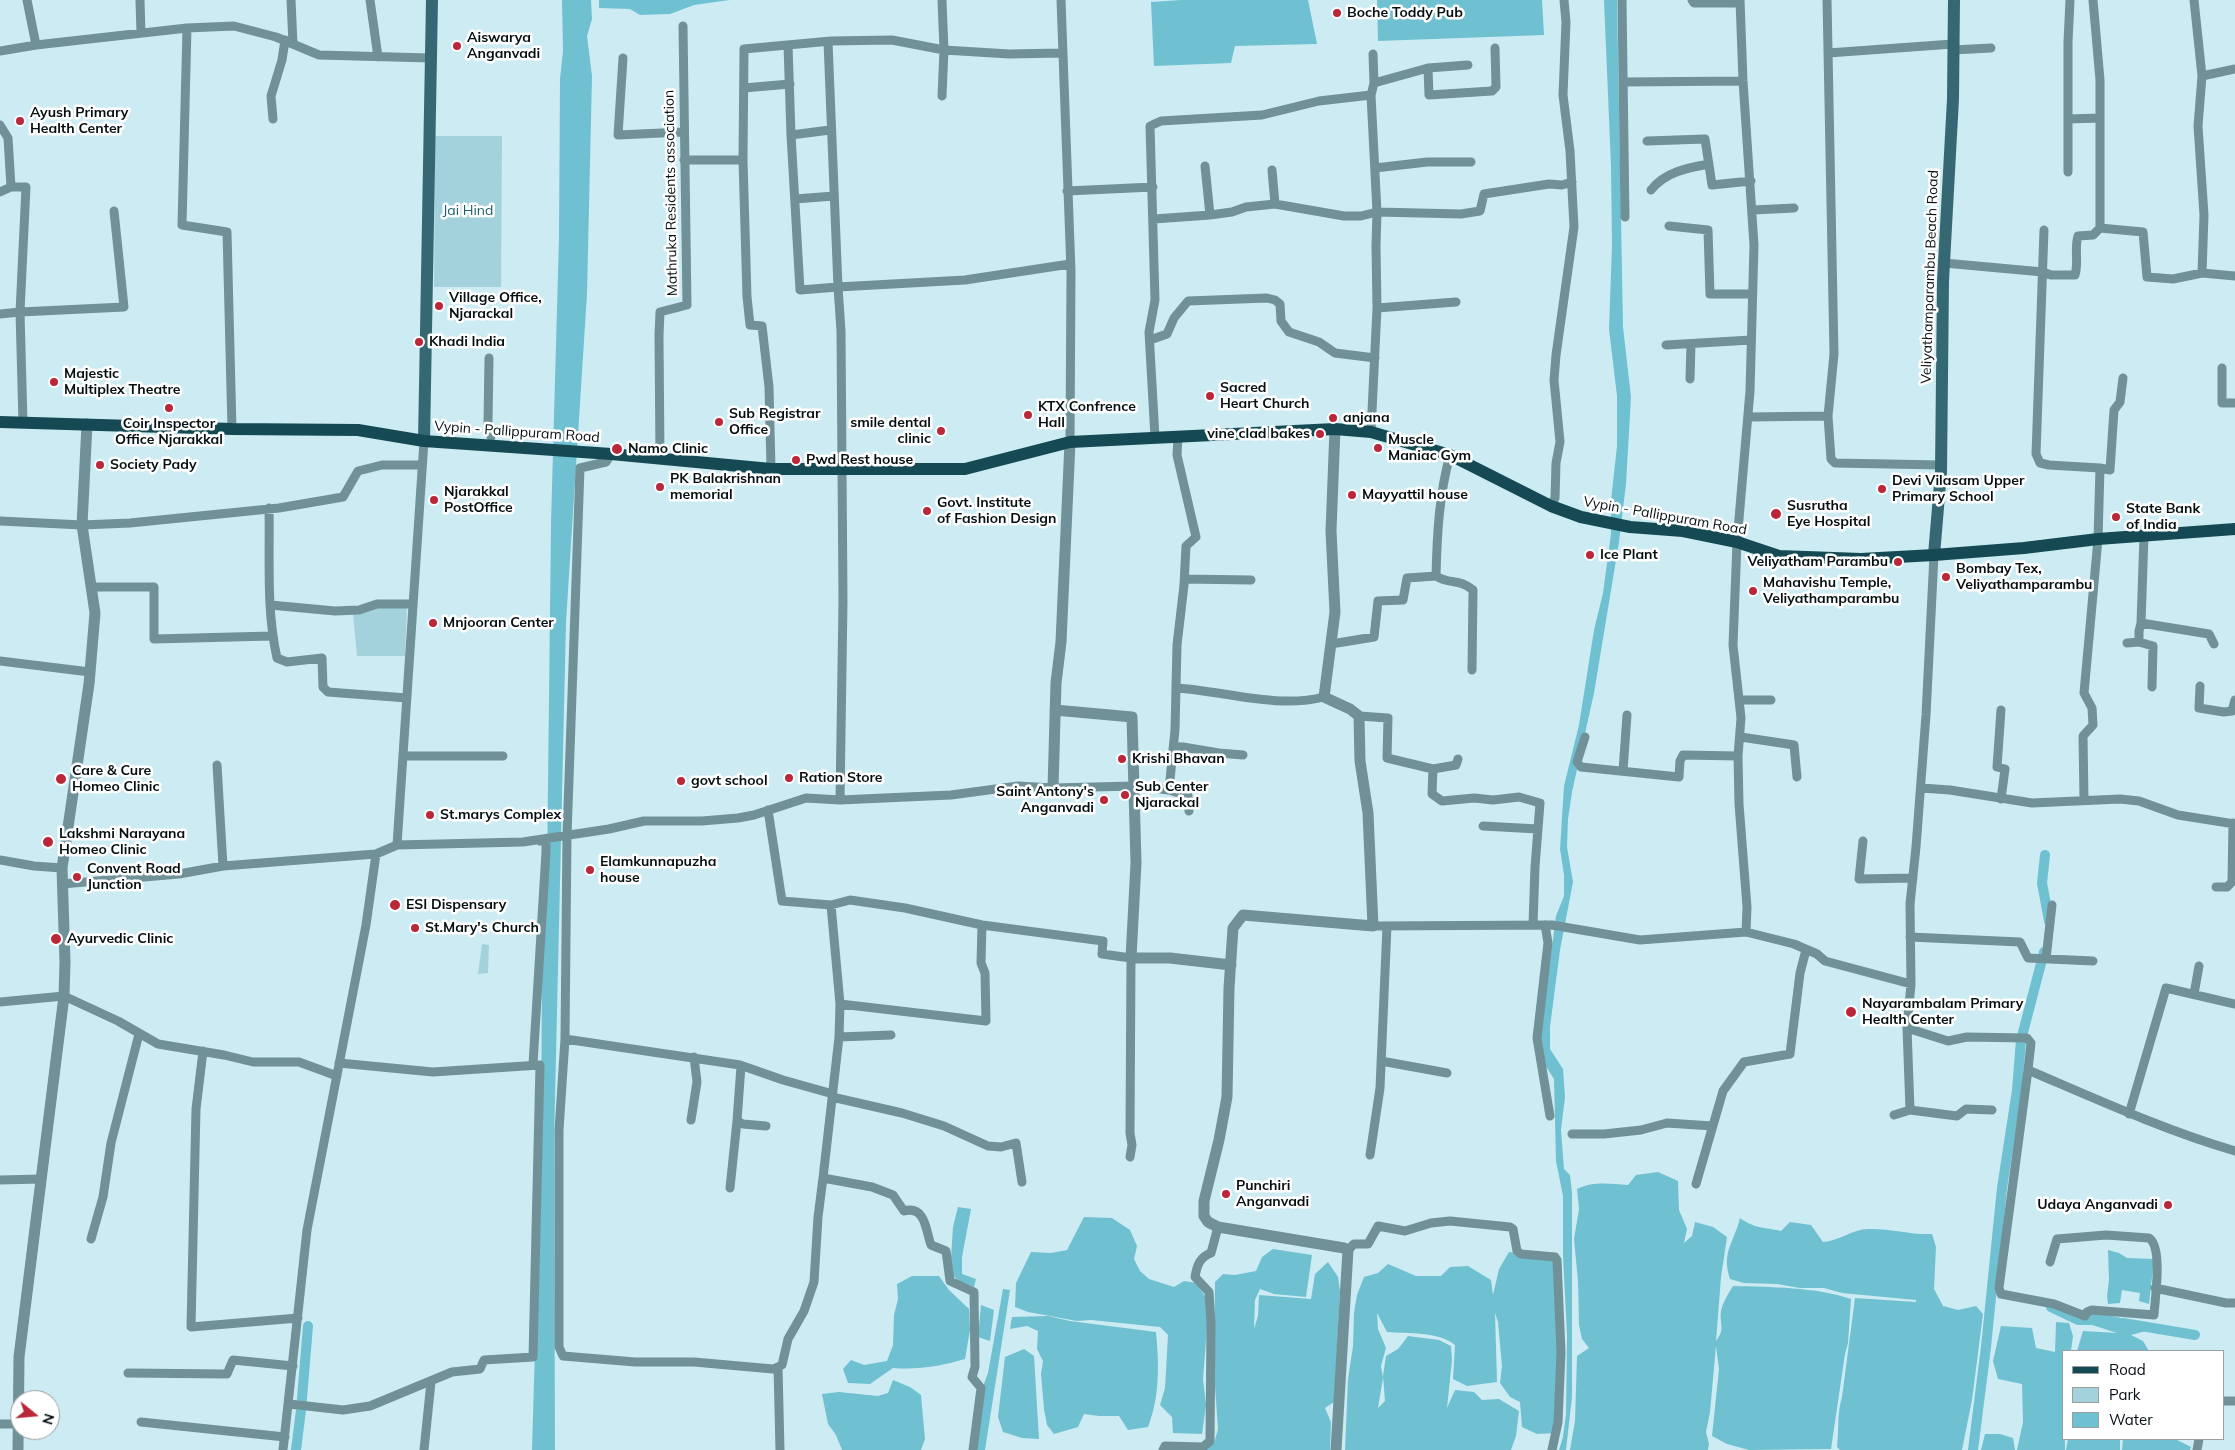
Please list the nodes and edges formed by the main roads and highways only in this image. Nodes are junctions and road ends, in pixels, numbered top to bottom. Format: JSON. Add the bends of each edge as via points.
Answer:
{"nodes":[{"id":1,"x":432,"y":0,"type":"edge"},
{"id":2,"x":1954,"y":0,"type":"edge"},
{"id":3,"x":0,"y":422,"type":"edge"},
{"id":4,"x":424,"y":441,"type":"junction"},
{"id":5,"x":2235,"y":529,"type":"edge"},
{"id":6,"x":1934,"y":555,"type":"junction"}],
"edges":[{"from":1,"to":4,"type":"main road"},
{"from":2,"to":6,"type":"main road","name":"Veliyathamparambu Beach Road","via":[[1953,99],[1944,264],[1941,465]]},
{"from":3,"to":4,"type":"main road","name":"Vypin - Pallippuram Road","via":[[358,430]]},
{"from":4,"to":6,"type":"main road","name":"Vypin - Pallippuram Road","via":[[771,469],[965,469],[1070,442],[1335,429],[1371,432],[1450,455],[1551,506],[1582,517],[1630,527],[1683,531],[1787,557],[1861,559]]},
{"from":5,"to":6,"type":"main road","name":"Vypin - Pallippuram Road"}]}
